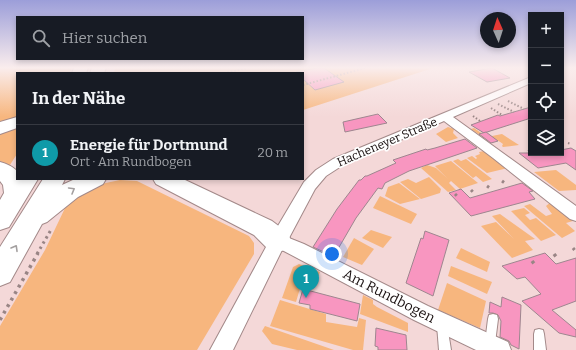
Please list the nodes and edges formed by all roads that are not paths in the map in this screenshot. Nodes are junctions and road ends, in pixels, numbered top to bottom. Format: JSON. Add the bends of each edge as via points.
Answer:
{"nodes":[{"id":1,"x":521,"y":84,"type":"edge"},
{"id":2,"x":445,"y":117,"type":"junction"},
{"id":3,"x":16,"y":122,"type":"edge"},
{"id":4,"x":0,"y":128,"type":"edge"},
{"id":5,"x":0,"y":169,"type":"edge"},
{"id":6,"x":54,"y":180,"type":"edge"},
{"id":7,"x":93,"y":180,"type":"edge"},
{"id":8,"x":166,"y":180,"type":"edge"},
{"id":9,"x":21,"y":188,"type":"edge"},
{"id":10,"x":576,"y":215,"type":"edge"},
{"id":11,"x":0,"y":220,"type":"edge"},
{"id":12,"x":42,"y":222,"type":"junction"},
{"id":13,"x":278,"y":241,"type":"junction"},
{"id":14,"x":0,"y":273,"type":"edge"},
{"id":15,"x":493,"y":320,"type":"dead end"},
{"id":16,"x":442,"y":323,"type":"junction"},
{"id":17,"x":539,"y":334,"type":"dead end"},
{"id":18,"x":495,"y":348,"type":"edge"},
{"id":19,"x":221,"y":350,"type":"edge"},
{"id":20,"x":444,"y":350,"type":"edge"},
{"id":21,"x":540,"y":350,"type":"edge"}],
"edges":[{"from":1,"to":2,"type":"street","name":"Hacheneyer Straße"},
{"from":2,"to":10,"type":"street"},
{"from":2,"to":13,"type":"street","name":"Hacheneyer Straße","via":[[338,162],[321,173],[309,186]]},
{"from":3,"to":4,"type":"highway"},
{"from":5,"to":9,"type":"highway","via":[[16,187]]},
{"from":6,"to":12,"type":"highway"},
{"from":12,"to":7,"type":"highway","one_way":true,"via":[[70,191]]},
{"from":8,"to":13,"type":"highway","via":[[264,228]]},
{"from":9,"to":11,"type":"highway"},
{"from":14,"to":12,"type":"highway","one_way":true},
{"from":13,"to":16,"type":"street","name":"Am Rundbogen"},
{"from":13,"to":19,"type":"street","name":"Hacheneyer Straße"},
{"from":15,"to":18,"type":"lane"},
{"from":16,"to":18,"type":"street","name":"Am Rundbogen"},
{"from":16,"to":20,"type":"lane"},
{"from":17,"to":21,"type":"lane"}]}
